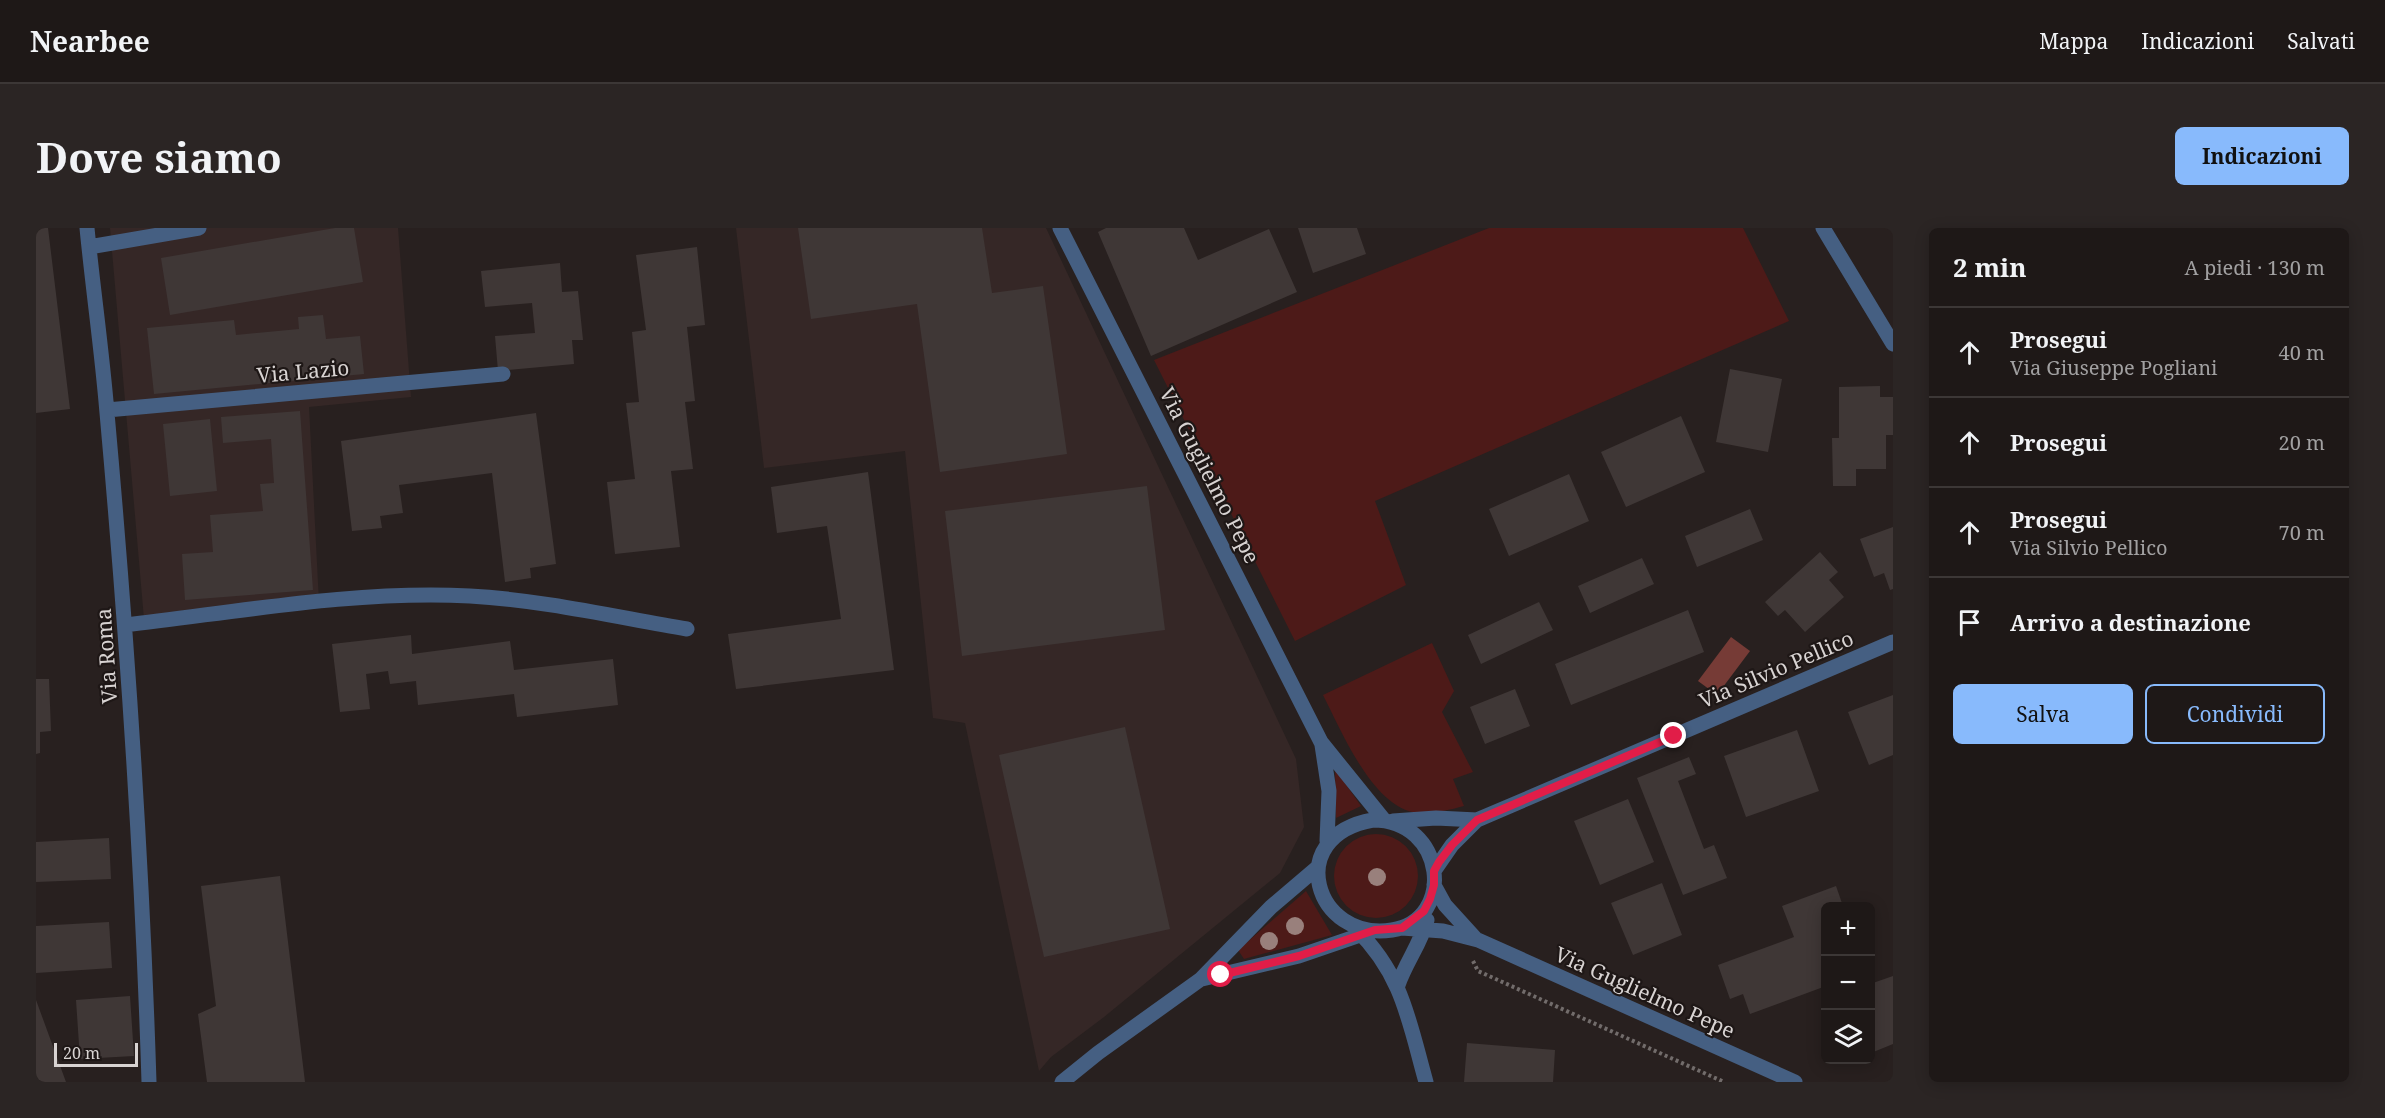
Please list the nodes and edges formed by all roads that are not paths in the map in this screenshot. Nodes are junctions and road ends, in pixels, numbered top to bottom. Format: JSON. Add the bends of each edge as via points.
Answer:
{"nodes":[{"id":1,"x":87,"y":228,"type":"edge"},
{"id":2,"x":199,"y":228,"type":"edge"},
{"id":3,"x":1060,"y":228,"type":"edge"},
{"id":4,"x":1823,"y":228,"type":"edge"},
{"id":5,"x":88,"y":247,"type":"junction"},
{"id":6,"x":1893,"y":344,"type":"edge"},
{"id":7,"x":503,"y":374,"type":"dead end"},
{"id":8,"x":107,"y":410,"type":"junction"},
{"id":9,"x":125,"y":625,"type":"junction"},
{"id":10,"x":687,"y":629,"type":"dead end"},
{"id":11,"x":1893,"y":642,"type":"edge"},
{"id":12,"x":1321,"y":742,"type":"junction"},
{"id":13,"x":1477,"y":820,"type":"junction"},
{"id":14,"x":1388,"y":821,"type":"junction"},
{"id":15,"x":1327,"y":842,"type":"junction"},
{"id":16,"x":1318,"y":867,"type":"junction"},
{"id":17,"x":1433,"y":885,"type":"junction"},
{"id":18,"x":1402,"y":928,"type":"junction"},
{"id":19,"x":1365,"y":931,"type":"junction"},
{"id":20,"x":1423,"y":934,"type":"junction"},
{"id":21,"x":1478,"y":940,"type":"junction"},
{"id":22,"x":1343,"y":942,"type":"junction"},
{"id":23,"x":1375,"y":951,"type":"junction"},
{"id":24,"x":1201,"y":979,"type":"junction"},
{"id":25,"x":1398,"y":985,"type":"junction"},
{"id":26,"x":149,"y":1082,"type":"edge"},
{"id":27,"x":1062,"y":1082,"type":"edge"},
{"id":28,"x":1426,"y":1082,"type":"edge"},
{"id":29,"x":1794,"y":1082,"type":"edge"}],
"edges":[{"from":1,"to":5,"type":"street","name":"Via Roma"},
{"from":2,"to":5,"type":"street"},
{"from":3,"to":12,"type":"street","name":"Via Guglielmo Pepe"},
{"from":4,"to":6,"type":"street"},
{"from":5,"to":8,"type":"street","name":"Via Roma"},
{"from":7,"to":8,"type":"street","name":"Via Lazio"},
{"from":8,"to":9,"type":"street","name":"Via Roma"},
{"from":9,"to":10,"type":"street","via":[[320,602],[450,595],[514,600]]},
{"from":9,"to":26,"type":"street","name":"Via Roma"},
{"from":11,"to":13,"type":"street","name":"Via Silvio Pellico"},
{"from":12,"to":14,"type":"street","name":"Via Guglielmo Pepe"},
{"from":12,"to":15,"type":"street","name":"Via Guglielmo Pepe","via":[[1329,791]]},
{"from":13,"to":14,"type":"street","name":"Via Silvio Pellico"},
{"from":13,"to":17,"type":"street","name":"Via Silvio Pellico","via":[[1452,845]]},
{"from":14,"to":15,"type":"street","via":[[1358,822]]},
{"from":14,"to":17,"type":"street","via":[[1414,833],[1424,843],[1431,856]]},
{"from":15,"to":16,"type":"street"},
{"from":16,"to":19,"type":"street","via":[[1328,903],[1341,919]]},
{"from":16,"to":24,"type":"street","via":[[1271,907]]},
{"from":17,"to":18,"type":"street","via":[[1415,920]]},
{"from":17,"to":20,"type":"street"},
{"from":17,"to":21,"type":"street","name":"Via Guglielmo Pepe","via":[[1445,905]]},
{"from":18,"to":19,"type":"street"},
{"from":18,"to":20,"type":"street"},
{"from":19,"to":22,"type":"street"},
{"from":19,"to":23,"type":"street"},
{"from":20,"to":21,"type":"street","name":"Via Guglielmo Pepe","via":[[1443,931]]},
{"from":20,"to":25,"type":"street"},
{"from":21,"to":29,"type":"street","name":"Via Guglielmo Pepe"},
{"from":22,"to":23,"type":"street"},
{"from":22,"to":24,"type":"street"},
{"from":23,"to":25,"type":"street"},
{"from":24,"to":27,"type":"street"},
{"from":25,"to":28,"type":"street"}]}
